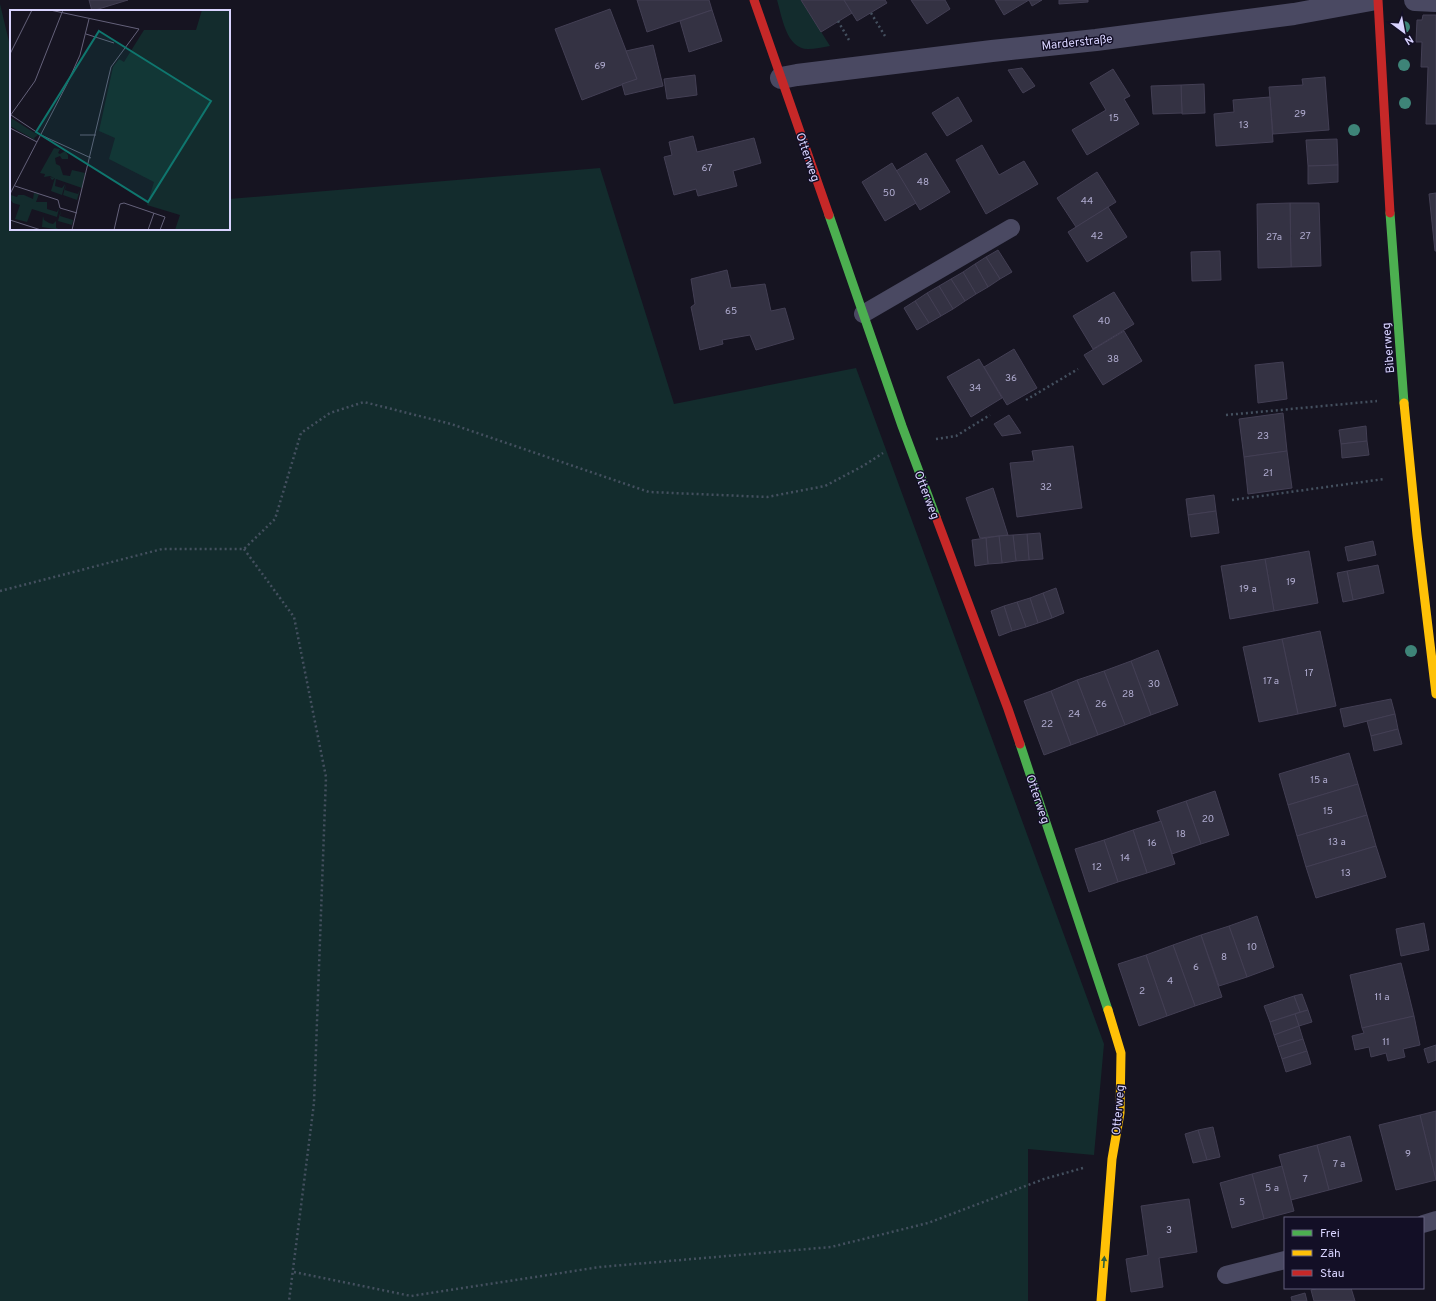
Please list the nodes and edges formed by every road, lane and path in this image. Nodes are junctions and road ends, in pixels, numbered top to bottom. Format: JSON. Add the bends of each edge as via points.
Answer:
{"nodes":[{"id":1,"x":754,"y":0,"type":"edge"},
{"id":2,"x":1371,"y":0,"type":"edge"},
{"id":3,"x":1378,"y":0,"type":"edge"},
{"id":4,"x":1415,"y":0,"type":"edge"},
{"id":5,"x":1436,"y":1,"type":"edge"},
{"id":6,"x":871,"y":13,"type":"dead end"},
{"id":7,"x":838,"y":21,"type":"dead end"},
{"id":8,"x":849,"y":40,"type":"dead end"},
{"id":9,"x":888,"y":43,"type":"dead end"},
{"id":10,"x":781,"y":78,"type":"junction"},
{"id":11,"x":1010,"y":228,"type":"dead end"},
{"id":12,"x":863,"y":314,"type":"junction"},
{"id":13,"x":1078,"y":369,"type":"dead end"},
{"id":14,"x":1026,"y":400,"type":"dead end"},
{"id":15,"x":1381,"y":401,"type":"dead end"},
{"id":16,"x":990,"y":415,"type":"dead end"},
{"id":17,"x":1226,"y":416,"type":"dead end"},
{"id":18,"x":902,"y":426,"type":"junction"},
{"id":19,"x":908,"y":443,"type":"junction"},
{"id":20,"x":1410,"y":475,"type":"junction"},
{"id":21,"x":1232,"y":500,"type":"dead end"},
{"id":22,"x":244,"y":549,"type":"junction"},
{"id":23,"x":0,"y":591,"type":"edge"},
{"id":24,"x":1436,"y":694,"type":"edge"},
{"id":25,"x":1112,"y":1159,"type":"junction"},
{"id":26,"x":1436,"y":1220,"type":"edge"},
{"id":27,"x":1424,"y":1224,"type":"edge"},
{"id":28,"x":1284,"y":1260,"type":"edge"},
{"id":29,"x":294,"y":1272,"type":"junction"},
{"id":30,"x":1226,"y":1275,"type":"dead end"},
{"id":31,"x":289,"y":1301,"type":"edge"},
{"id":32,"x":1102,"y":1301,"type":"edge"}],
"edges":[{"from":1,"to":10,"type":"street","name":"Otterweg"},
{"from":2,"to":10,"type":"street","name":"Marderstraße","via":[[1294,14]]},
{"from":3,"to":20,"type":"street","name":"Biberweg","via":[[1393,268]]},
{"from":4,"to":5,"type":"street"},
{"from":6,"to":9,"type":"path"},
{"from":7,"to":8,"type":"path"},
{"from":10,"to":12,"type":"street","name":"Otterweg"},
{"from":11,"to":12,"type":"lane"},
{"from":12,"to":18,"type":"street","name":"Otterweg"},
{"from":13,"to":14,"type":"path"},
{"from":15,"to":17,"type":"path"},
{"from":16,"to":19,"type":"path","via":[[956,436]]},
{"from":18,"to":19,"type":"street","name":"Otterweg"},
{"from":18,"to":22,"type":"path","via":[[883,453],[825,486],[767,496],[649,492],[451,424],[364,402],[330,412],[301,433],[275,519]]},
{"from":19,"to":25,"type":"street","name":"Otterweg","via":[[1008,709],[1090,952],[1121,1053],[1120,1113]]},
{"from":20,"to":21,"type":"path"},
{"from":20,"to":24,"type":"street","name":"Biberweg"},
{"from":22,"to":23,"type":"path","via":[[162,549]]},
{"from":22,"to":29,"type":"path","via":[[294,617],[326,777],[314,1103]]},
{"from":25,"to":29,"type":"path","via":[[1044,1179],[928,1223],[831,1247],[600,1267],[412,1296]]},
{"from":32,"to":25,"type":"street","name":"Otterweg","one_way":true},
{"from":26,"to":27,"type":"lane"},
{"from":28,"to":30,"type":"lane"},
{"from":29,"to":31,"type":"path"}]}
